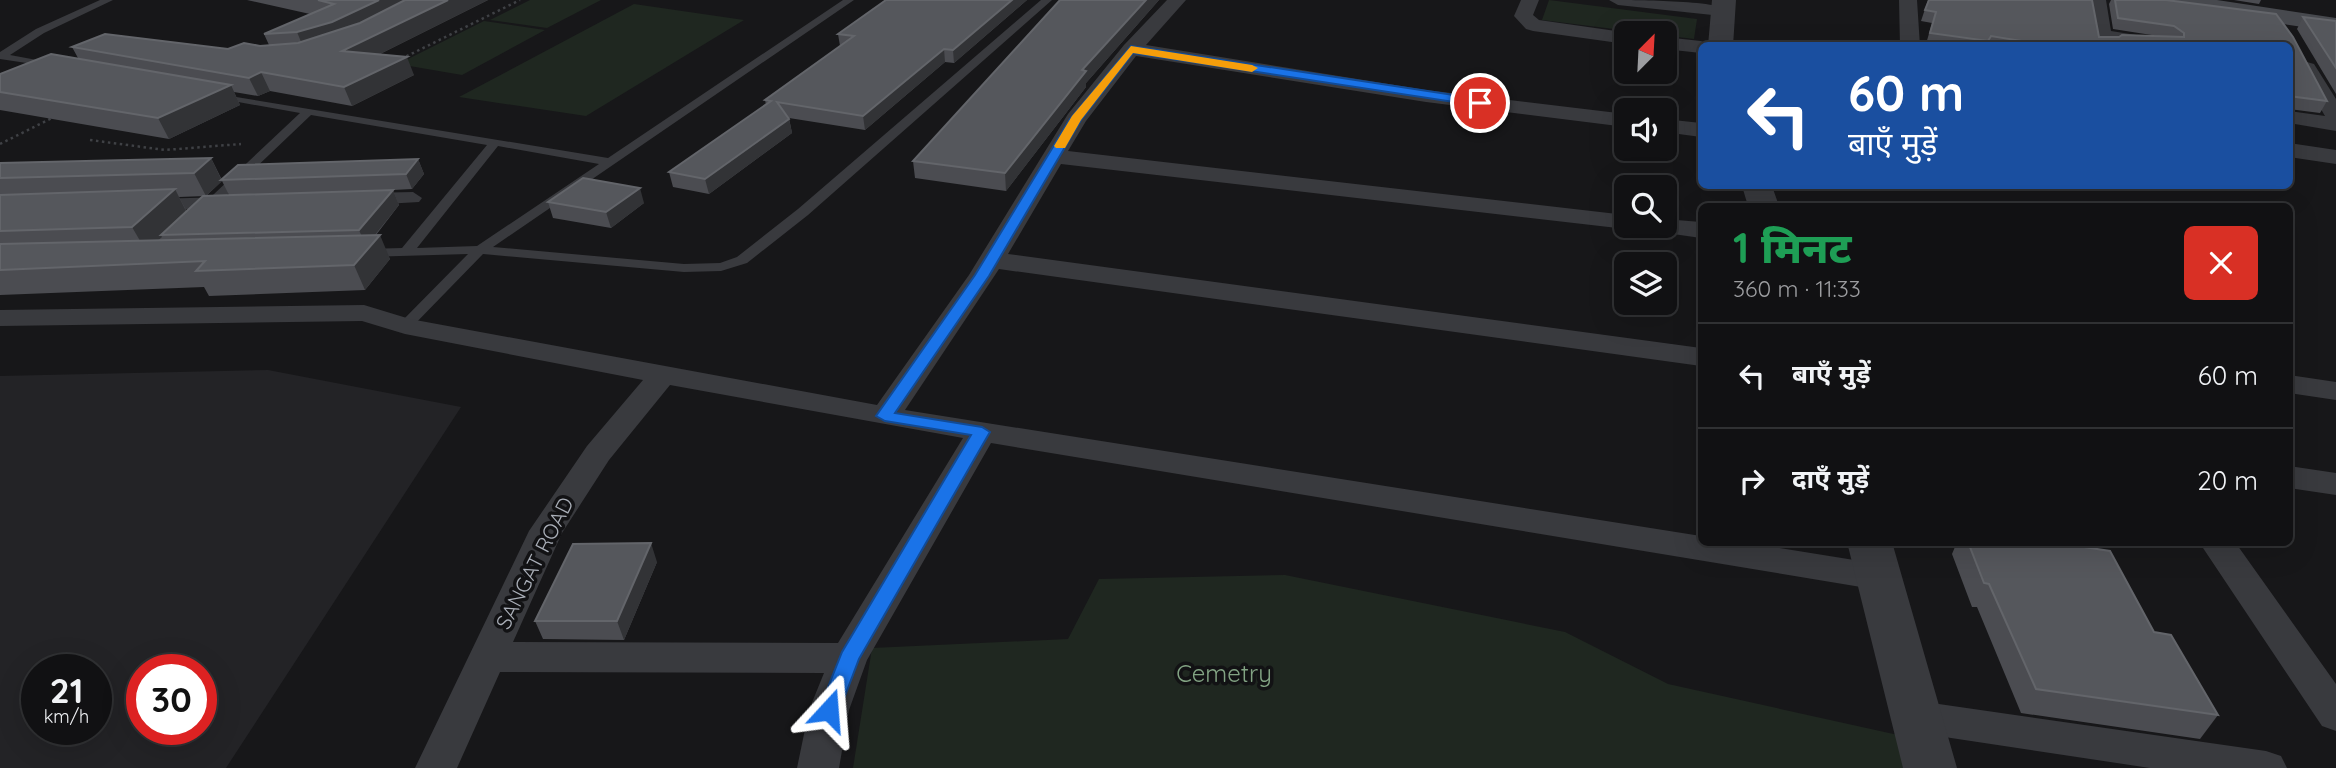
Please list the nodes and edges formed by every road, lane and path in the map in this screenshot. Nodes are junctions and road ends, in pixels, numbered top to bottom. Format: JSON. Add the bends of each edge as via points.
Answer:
{"nodes":[{"id":1,"x":108,"y":0,"type":"edge"},
{"id":2,"x":520,"y":0,"type":"edge"},
{"id":3,"x":1047,"y":0,"type":"edge"},
{"id":4,"x":1177,"y":0,"type":"edge"},
{"id":5,"x":1530,"y":0,"type":"edge"},
{"id":6,"x":1618,"y":0,"type":"edge"},
{"id":7,"x":1908,"y":0,"type":"edge"},
{"id":8,"x":2097,"y":0,"type":"edge"},
{"id":9,"x":2169,"y":0,"type":"edge"},
{"id":10,"x":2241,"y":0,"type":"edge"},
{"id":11,"x":848,"y":1,"type":"edge"},
{"id":12,"x":1723,"y":6,"type":"edge"},
{"id":13,"x":2336,"y":13,"type":"edge"},
{"id":14,"x":2336,"y":25,"type":"edge"},
{"id":15,"x":1614,"y":36,"type":"edge"},
{"id":16,"x":2103,"y":40,"type":"edge"},
{"id":17,"x":1720,"y":42,"type":"edge"},
{"id":18,"x":1910,"y":42,"type":"edge"},
{"id":19,"x":2125,"y":42,"type":"edge"},
{"id":20,"x":2280,"y":42,"type":"edge"},
{"id":21,"x":1677,"y":44,"type":"edge"},
{"id":22,"x":2293,"y":45,"type":"edge"},
{"id":23,"x":1698,"y":47,"type":"edge"},
{"id":24,"x":1131,"y":49,"type":"junction"},
{"id":25,"x":2293,"y":49,"type":"edge"},
{"id":26,"x":0,"y":56,"type":"edge"},
{"id":27,"x":400,"y":59,"type":"edge"},
{"id":28,"x":59,"y":67,"type":"edge"},
{"id":29,"x":203,"y":93,"type":"edge"},
{"id":30,"x":308,"y":111,"type":"junction"},
{"id":31,"x":2336,"y":117,"type":"edge"},
{"id":32,"x":52,"y":118,"type":"edge"},
{"id":33,"x":2293,"y":118,"type":"edge"},
{"id":34,"x":1614,"y":120,"type":"edge"},
{"id":35,"x":2336,"y":124,"type":"edge"},
{"id":36,"x":1677,"y":127,"type":"edge"},
{"id":37,"x":1698,"y":130,"type":"edge"},
{"id":38,"x":283,"y":135,"type":"junction"},
{"id":39,"x":90,"y":140,"type":"dead end"},
{"id":40,"x":0,"y":144,"type":"edge"},
{"id":41,"x":493,"y":145,"type":"junction"},
{"id":42,"x":2293,"y":151,"type":"edge"},
{"id":43,"x":1054,"y":156,"type":"junction"},
{"id":44,"x":2336,"y":157,"type":"edge"},
{"id":45,"x":610,"y":162,"type":"junction"},
{"id":46,"x":413,"y":198,"type":"dead end"},
{"id":47,"x":345,"y":200,"type":"edge"},
{"id":48,"x":251,"y":202,"type":"edge"},
{"id":49,"x":210,"y":203,"type":"junction"},
{"id":50,"x":131,"y":206,"type":"edge"},
{"id":51,"x":1614,"y":221,"type":"edge"},
{"id":52,"x":191,"y":222,"type":"edge"},
{"id":53,"x":1677,"y":228,"type":"edge"},
{"id":54,"x":1698,"y":230,"type":"edge"},
{"id":55,"x":480,"y":250,"type":"junction"},
{"id":56,"x":406,"y":252,"type":"junction"},
{"id":57,"x":352,"y":253,"type":"edge"},
{"id":58,"x":992,"y":260,"type":"junction"},
{"id":59,"x":0,"y":318,"type":"edge"},
{"id":60,"x":405,"y":326,"type":"junction"},
{"id":61,"x":1698,"y":357,"type":"edge"},
{"id":62,"x":661,"y":377,"type":"junction"},
{"id":63,"x":2293,"y":385,"type":"edge"},
{"id":64,"x":2336,"y":391,"type":"edge"},
{"id":65,"x":885,"y":416,"type":"junction"},
{"id":66,"x":982,"y":432,"type":"junction"},
{"id":67,"x":2293,"y":478,"type":"edge"},
{"id":68,"x":2336,"y":484,"type":"edge"},
{"id":69,"x":1698,"y":535,"type":"edge"},
{"id":70,"x":1776,"y":546,"type":"edge"},
{"id":71,"x":2219,"y":546,"type":"edge"},
{"id":72,"x":1874,"y":560,"type":"edge"},
{"id":73,"x":488,"y":657,"type":"junction"},
{"id":74,"x":849,"y":658,"type":"junction"},
{"id":75,"x":2336,"y":715,"type":"edge"},
{"id":76,"x":1918,"y":718,"type":"junction"},
{"id":77,"x":436,"y":768,"type":"edge"},
{"id":78,"x":818,"y":768,"type":"edge"},
{"id":79,"x":1930,"y":768,"type":"edge"},
{"id":80,"x":2266,"y":768,"type":"edge"}],
"edges":[{"from":1,"to":26,"type":"lane","via":[[40,31]]},
{"from":2,"to":27,"type":"path"},
{"from":3,"to":55,"type":"lane","via":[[742,260],[722,267],[684,268]]},
{"from":4,"to":24,"type":"street"},
{"from":5,"to":15,"type":"street","via":[[1523,16],[1534,24]]},
{"from":6,"to":12,"type":"street"},
{"from":7,"to":18,"type":"street"},
{"from":8,"to":16,"type":"street"},
{"from":9,"to":20,"type":"main road"},
{"from":10,"to":13,"type":"main road"},
{"from":11,"to":45,"type":"lane"},
{"from":12,"to":17,"type":"street"},
{"from":14,"to":22,"type":"main road"},
{"from":16,"to":19,"type":"street"},
{"from":21,"to":23,"type":"street"},
{"from":24,"to":34,"type":"street","via":[[1426,96]]},
{"from":24,"to":43,"type":"street","via":[[1076,119]]},
{"from":25,"to":31,"type":"street"},
{"from":26,"to":28,"type":"lane"},
{"from":29,"to":30,"type":"lane"},
{"from":30,"to":38,"type":"lane"},
{"from":30,"to":41,"type":"lane"},
{"from":32,"to":40,"type":"path"},
{"from":33,"to":35,"type":"street"},
{"from":36,"to":37,"type":"street"},
{"from":38,"to":39,"type":"path","via":[[182,151],[142,150]]},
{"from":38,"to":49,"type":"lane"},
{"from":41,"to":45,"type":"lane"},
{"from":41,"to":56,"type":"lane"},
{"from":42,"to":44,"type":"street"},
{"from":43,"to":51,"type":"street"},
{"from":43,"to":58,"type":"street"},
{"from":45,"to":55,"type":"lane"},
{"from":46,"to":47,"type":"street"},
{"from":48,"to":49,"type":"street"},
{"from":49,"to":50,"type":"street"},
{"from":49,"to":52,"type":"lane"},
{"from":53,"to":54,"type":"street"},
{"from":55,"to":56,"type":"lane"},
{"from":55,"to":60,"type":"lane"},
{"from":56,"to":57,"type":"lane"},
{"from":58,"to":61,"type":"street"},
{"from":58,"to":65,"type":"street"},
{"from":59,"to":60,"type":"street","via":[[364,313]]},
{"from":60,"to":62,"type":"street"},
{"from":62,"to":65,"type":"street"},
{"from":62,"to":73,"type":"street","name":"SANGAT ROAD","via":[[566,499]]},
{"from":63,"to":64,"type":"street"},
{"from":65,"to":66,"type":"street"},
{"from":66,"to":69,"type":"street"},
{"from":66,"to":74,"type":"street"},
{"from":67,"to":68,"type":"street"},
{"from":70,"to":72,"type":"street"},
{"from":71,"to":75,"type":"street"},
{"from":72,"to":76,"type":"street"},
{"from":73,"to":74,"type":"street"},
{"from":73,"to":77,"type":"street","name":"SANGAT ROAD"},
{"from":74,"to":78,"type":"street","via":[[829,710]]},
{"from":76,"to":79,"type":"street"},
{"from":76,"to":80,"type":"street"}]}
